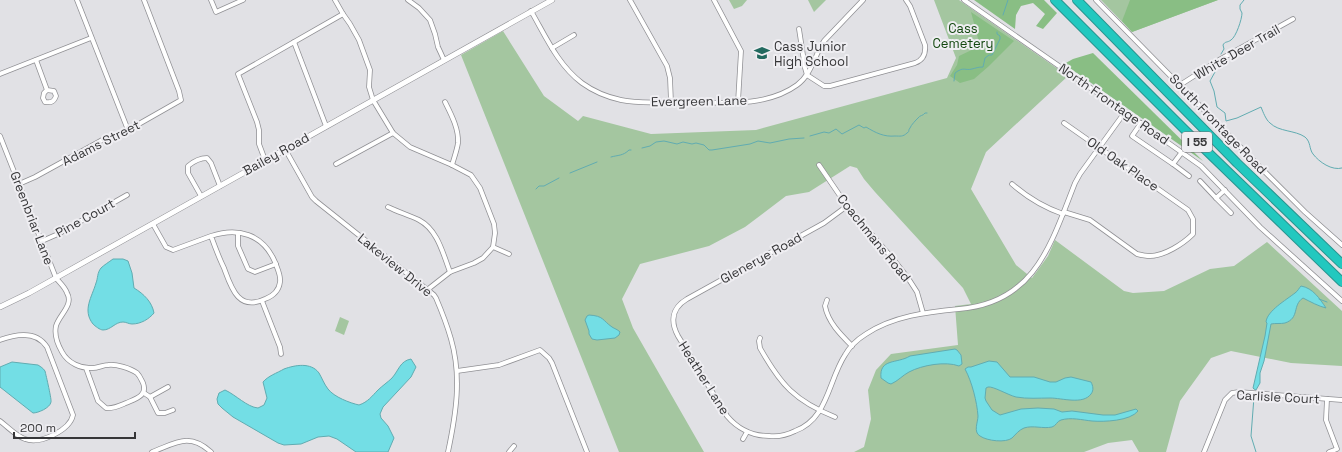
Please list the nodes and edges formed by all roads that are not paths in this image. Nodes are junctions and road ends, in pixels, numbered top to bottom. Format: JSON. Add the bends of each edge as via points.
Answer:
{"nodes":[{"id":1,"x":77,"y":0,"type":"edge"},
{"id":2,"x":144,"y":0,"type":"edge"},
{"id":3,"x":211,"y":0,"type":"edge"},
{"id":4,"x":242,"y":0,"type":"edge"},
{"id":5,"x":335,"y":0,"type":"edge"},
{"id":6,"x":408,"y":0,"type":"edge"},
{"id":7,"x":552,"y":0,"type":"edge"},
{"id":8,"x":630,"y":0,"type":"edge"},
{"id":9,"x":714,"y":0,"type":"edge"},
{"id":10,"x":863,"y":0,"type":"edge"},
{"id":11,"x":906,"y":0,"type":"edge"},
{"id":12,"x":964,"y":0,"type":"edge"},
{"id":13,"x":1055,"y":0,"type":"edge"},
{"id":14,"x":1077,"y":0,"type":"edge"},
{"id":15,"x":1096,"y":0,"type":"edge"},
{"id":16,"x":531,"y":11,"type":"junction"},
{"id":17,"x":343,"y":14,"type":"junction"},
{"id":18,"x":1293,"y":19,"type":"dead end"},
{"id":19,"x":799,"y":29,"type":"dead end"},
{"id":20,"x":574,"y":35,"type":"dead end"},
{"id":21,"x":91,"y":38,"type":"junction"},
{"id":22,"x":294,"y":42,"type":"junction"},
{"id":23,"x":552,"y":48,"type":"junction"},
{"id":24,"x":36,"y":60,"type":"junction"},
{"id":25,"x":444,"y":60,"type":"junction"},
{"id":26,"x":0,"y":74,"type":"edge"},
{"id":27,"x":807,"y":75,"type":"junction"},
{"id":28,"x":1180,"y":85,"type":"junction"},
{"id":29,"x":47,"y":90,"type":"dead end"},
{"id":30,"x":373,"y":100,"type":"junction"},
{"id":31,"x":445,"y":102,"type":"dead end"},
{"id":32,"x":671,"y":102,"type":"junction"},
{"id":33,"x":738,"y":102,"type":"junction"},
{"id":34,"x":1125,"y":112,"type":"junction"},
{"id":35,"x":1064,"y":123,"type":"dead end"},
{"id":36,"x":1141,"y":123,"type":"junction"},
{"id":37,"x":326,"y":126,"type":"junction"},
{"id":38,"x":128,"y":130,"type":"junction"},
{"id":39,"x":393,"y":133,"type":"junction"},
{"id":40,"x":0,"y":136,"type":"edge"},
{"id":41,"x":1099,"y":147,"type":"junction"},
{"id":42,"x":285,"y":149,"type":"junction"},
{"id":43,"x":1182,"y":152,"type":"junction"},
{"id":44,"x":265,"y":160,"type":"junction"},
{"id":45,"x":336,"y":164,"type":"dead end"},
{"id":46,"x":1173,"y":164,"type":"junction"},
{"id":47,"x":452,"y":165,"type":"junction"},
{"id":48,"x":819,"y":166,"type":"dead end"},
{"id":49,"x":1189,"y":176,"type":"dead end"},
{"id":50,"x":1200,"y":181,"type":"dead end"},
{"id":51,"x":19,"y":184,"type":"junction"},
{"id":52,"x":1012,"y":184,"type":"dead end"},
{"id":53,"x":220,"y":186,"type":"junction"},
{"id":54,"x":1225,"y":190,"type":"junction"},
{"id":55,"x":128,"y":194,"type":"dead end"},
{"id":56,"x":201,"y":196,"type":"junction"},
{"id":57,"x":1216,"y":198,"type":"junction"},
{"id":58,"x":847,"y":206,"type":"junction"},
{"id":59,"x":388,"y":207,"type":"dead end"},
{"id":60,"x":1064,"y":213,"type":"junction"},
{"id":61,"x":1231,"y":213,"type":"dead end"},
{"id":62,"x":153,"y":224,"type":"junction"},
{"id":63,"x":238,"y":234,"type":"junction"},
{"id":64,"x":212,"y":236,"type":"junction"},
{"id":65,"x":42,"y":241,"type":"junction"},
{"id":66,"x":1342,"y":246,"type":"edge"},
{"id":67,"x":492,"y":247,"type":"junction"},
{"id":68,"x":509,"y":254,"type":"dead end"},
{"id":69,"x":276,"y":264,"type":"junction"},
{"id":70,"x":1342,"y":264,"type":"edge"},
{"id":71,"x":450,"y":272,"type":"junction"},
{"id":72,"x":56,"y":278,"type":"junction"},
{"id":73,"x":1342,"y":282,"type":"edge"},
{"id":74,"x":427,"y":290,"type":"junction"},
{"id":75,"x":262,"y":300,"type":"junction"},
{"id":76,"x":827,"y":300,"type":"dead end"},
{"id":77,"x":1342,"y":301,"type":"edge"},
{"id":78,"x":0,"y":307,"type":"edge"},
{"id":79,"x":675,"y":309,"type":"joint"},
{"id":80,"x":923,"y":313,"type":"junction"},
{"id":81,"x":760,"y":338,"type":"dead end"},
{"id":82,"x":0,"y":340,"type":"edge"},
{"id":83,"x":852,"y":346,"type":"junction"},
{"id":84,"x":280,"y":354,"type":"dead end"},
{"id":85,"x":86,"y":368,"type":"junction"},
{"id":86,"x":457,"y":371,"type":"junction"},
{"id":87,"x":168,"y":387,"type":"dead end"},
{"id":88,"x":144,"y":393,"type":"junction"},
{"id":89,"x":150,"y":397,"type":"junction"},
{"id":90,"x":1327,"y":399,"type":"junction"},
{"id":91,"x":1342,"y":400,"type":"edge"},
{"id":92,"x":173,"y":410,"type":"dead end"},
{"id":93,"x":820,"y":411,"type":"junction"},
{"id":94,"x":835,"y":417,"type":"dead end"},
{"id":95,"x":0,"y":421,"type":"edge"},
{"id":96,"x":747,"y":432,"type":"junction"},
{"id":97,"x":743,"y":439,"type":"dead end"},
{"id":98,"x":514,"y":446,"type":"dead end"},
{"id":99,"x":152,"y":452,"type":"edge"},
{"id":100,"x":211,"y":452,"type":"edge"},
{"id":101,"x":448,"y":452,"type":"edge"},
{"id":102,"x":509,"y":452,"type":"edge"},
{"id":103,"x":586,"y":452,"type":"edge"},
{"id":104,"x":1204,"y":452,"type":"edge"},
{"id":105,"x":1329,"y":452,"type":"edge"}],
"edges":[{"from":1,"to":21,"type":"street"},
{"from":2,"to":38,"type":"street","name":"Adams Street","via":[[181,100]]},
{"from":3,"to":4,"type":"street","via":[[216,12]]},
{"from":5,"to":17,"type":"street"},
{"from":6,"to":25,"type":"street","via":[[430,20]]},
{"from":7,"to":16,"type":"street","name":"Bailey Road"},
{"from":8,"to":32,"type":"street","via":[[667,66]]},
{"from":9,"to":33,"type":"street","via":[[741,51]]},
{"from":10,"to":27,"type":"street","name":"Evergreen Lane","via":[[824,41]]},
{"from":11,"to":27,"type":"street","via":[[925,45],[925,54],[919,62],[830,86],[824,86]]},
{"from":12,"to":34,"type":"street","name":"North Frontage Road"},
{"from":13,"to":73,"type":"highway","number":"I 55"},
{"from":14,"to":70,"type":"highway","number":"I 55","via":[[1237,163]]},
{"from":15,"to":28,"type":"street","name":"South Frontage Road"},
{"from":16,"to":23,"type":"street","name":"Evergreen Lane"},
{"from":16,"to":25,"type":"street","name":"Bailey Road"},
{"from":17,"to":22,"type":"street"},
{"from":17,"to":30,"type":"street","via":[[357,36],[370,67],[369,87]]},
{"from":18,"to":28,"type":"street","name":"White Deer Trail"},
{"from":19,"to":27,"type":"street"},
{"from":20,"to":23,"type":"street"},
{"from":21,"to":24,"type":"street"},
{"from":21,"to":38,"type":"street"},
{"from":22,"to":37,"type":"street"},
{"from":22,"to":44,"type":"street","via":[[238,74],[257,122],[259,144]]},
{"from":23,"to":32,"type":"street","name":"Evergreen Lane","via":[[572,74],[598,93],[629,102]]},
{"from":24,"to":26,"type":"street"},
{"from":24,"to":29,"type":"street"},
{"from":25,"to":30,"type":"street","name":"Bailey Road"},
{"from":27,"to":33,"type":"street","name":"Evergreen Lane","via":[[786,92]]},
{"from":28,"to":66,"type":"street","name":"South Frontage Road","via":[[1260,168]]},
{"from":30,"to":37,"type":"street","name":"Bailey Road"},
{"from":30,"to":39,"type":"street"},
{"from":31,"to":47,"type":"street","via":[[458,136],[458,146]]},
{"from":32,"to":33,"type":"street","name":"Evergreen Lane"},
{"from":34,"to":36,"type":"street","name":"North Frontage Road"},
{"from":34,"to":41,"type":"street"},
{"from":35,"to":41,"type":"street","name":"Old Oak Place"},
{"from":36,"to":43,"type":"street","name":"North Frontage Road"},
{"from":36,"to":46,"type":"street","via":[[1132,136]]},
{"from":37,"to":42,"type":"street","name":"Bailey Road"},
{"from":38,"to":51,"type":"street","name":"Adams Street","via":[[104,139]]},
{"from":39,"to":45,"type":"street"},
{"from":39,"to":47,"type":"street","via":[[410,147]]},
{"from":40,"to":51,"type":"street","name":"Greenbriar Lane"},
{"from":41,"to":60,"type":"street","via":[[1075,183]]},
{"from":41,"to":60,"type":"street","name":"Old Oak Place","via":[[1188,210],[1194,224],[1193,234],[1182,245],[1152,256],[1137,254],[1090,220]]},
{"from":42,"to":44,"type":"street","name":"Bailey Road"},
{"from":42,"to":74,"type":"street","name":"Lakeview Drive","via":[[316,201]]},
{"from":43,"to":46,"type":"street"},
{"from":43,"to":54,"type":"street","name":"North Frontage Road","via":[[1201,166]]},
{"from":44,"to":53,"type":"street","name":"Bailey Road"},
{"from":46,"to":49,"type":"street"},
{"from":47,"to":67,"type":"street","via":[[471,175],[480,188],[494,224],[495,236]]},
{"from":48,"to":58,"type":"street","name":"Coachmans Road"},
{"from":50,"to":57,"type":"street"},
{"from":51,"to":65,"type":"street","name":"Greenbriar Lane"},
{"from":52,"to":60,"type":"street","name":"Old Oak Place","via":[[1036,202]]},
{"from":53,"to":56,"type":"street","name":"Bailey Road"},
{"from":53,"to":56,"type":"street","via":[[211,163],[207,158],[200,158],[188,166],[188,172]]},
{"from":54,"to":57,"type":"street"},
{"from":54,"to":77,"type":"street","name":"North Frontage Road","via":[[1260,227]]},
{"from":55,"to":65,"type":"street","name":"Pine Court"},
{"from":56,"to":62,"type":"street","name":"Bailey Road"},
{"from":57,"to":61,"type":"street"},
{"from":58,"to":79,"type":"street","name":"Glenerye Road","via":[[824,223],[687,299]]},
{"from":58,"to":80,"type":"street","name":"Coachmans Road","via":[[908,278],[917,292]]},
{"from":59,"to":71,"type":"street","via":[[430,228],[438,240]]},
{"from":60,"to":80,"type":"street","via":[[1041,261],[1018,287],[996,300],[979,306]]},
{"from":62,"to":64,"type":"street","via":[[166,247],[173,250]]},
{"from":62,"to":72,"type":"street","name":"Bailey Road"},
{"from":63,"to":64,"type":"street","via":[[224,232]]},
{"from":63,"to":69,"type":"street","via":[[247,234],[263,243]]},
{"from":63,"to":69,"type":"street","via":[[238,246],[248,269],[255,272]]},
{"from":64,"to":75,"type":"street","via":[[234,294],[246,302]]},
{"from":65,"to":72,"type":"street","name":"Greenbriar Lane"},
{"from":67,"to":68,"type":"street"},
{"from":67,"to":71,"type":"street","via":[[478,261]]},
{"from":69,"to":75,"type":"street","via":[[280,277],[279,288],[274,294]]},
{"from":71,"to":74,"type":"street"},
{"from":72,"to":78,"type":"street","name":"Bailey Road"},
{"from":72,"to":85,"type":"street","name":"Greenbriar Lane","via":[[69,300],[56,326],[56,339],[67,359]]},
{"from":74,"to":86,"type":"street","name":"Lakeview Drive","via":[[436,298],[448,327]]},
{"from":75,"to":84,"type":"street","via":[[280,347]]},
{"from":76,"to":83,"type":"street","via":[[825,306],[829,319]]},
{"from":79,"to":96,"type":"street","name":"Heather Lane","via":[[672,318],[678,336],[727,416]]},
{"from":80,"to":83,"type":"street","via":[[887,323],[870,331]]},
{"from":81,"to":93,"type":"street","via":[[760,348],[780,380],[800,400]]},
{"from":82,"to":95,"type":"street","via":[[29,335],[43,341],[73,415],[69,425],[55,434],[32,440],[22,438]]},
{"from":83,"to":93,"type":"street","via":[[841,361]]},
{"from":85,"to":88,"type":"street","via":[[112,364],[130,369],[141,378]]},
{"from":85,"to":88,"type":"street","via":[[98,401],[104,407],[115,408],[139,398]]},
{"from":86,"to":101,"type":"street","name":"Lakeview Drive","via":[[457,404]]},
{"from":86,"to":103,"type":"street","via":[[499,365],[540,350],[552,363]]},
{"from":87,"to":89,"type":"street"},
{"from":88,"to":89,"type":"street"},
{"from":89,"to":92,"type":"street","via":[[158,413],[165,414]]},
{"from":90,"to":91,"type":"street","name":"Carlisle Court"},
{"from":90,"to":104,"type":"street","name":"Carlisle Court","via":[[1232,393],[1225,400]]},
{"from":90,"to":105,"type":"street","via":[[1326,420],[1338,449]]},
{"from":93,"to":94,"type":"street"},
{"from":93,"to":96,"type":"street","name":"Heather Lane","via":[[808,424],[791,433],[770,436]]},
{"from":96,"to":97,"type":"street"},
{"from":98,"to":102,"type":"street"},
{"from":99,"to":100,"type":"street","via":[[186,440],[199,442]]}]}
